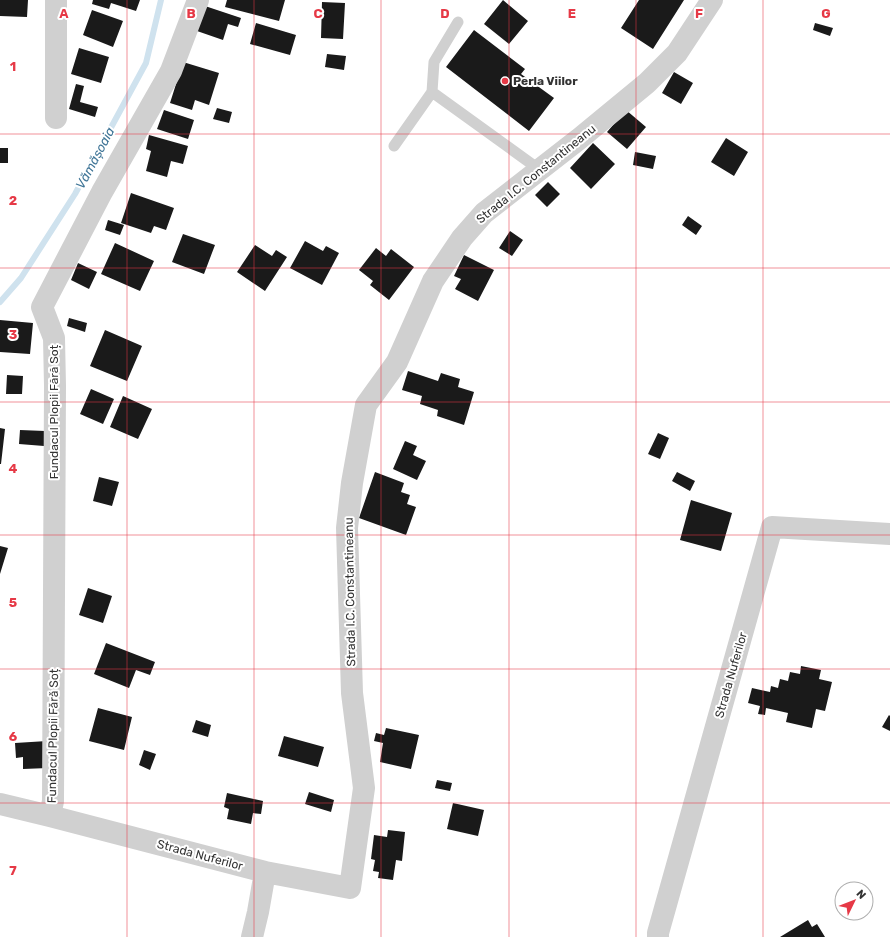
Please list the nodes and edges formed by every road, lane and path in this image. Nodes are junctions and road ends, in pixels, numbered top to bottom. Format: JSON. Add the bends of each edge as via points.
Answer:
{"nodes":[{"id":1,"x":56,"y":0,"type":"edge"},
{"id":2,"x":198,"y":0,"type":"edge"},
{"id":3,"x":712,"y":0,"type":"edge"},
{"id":4,"x":458,"y":22,"type":"dead end"},
{"id":5,"x":432,"y":92,"type":"junction"},
{"id":6,"x":56,"y":118,"type":"dead end"},
{"id":7,"x":394,"y":146,"type":"dead end"},
{"id":8,"x":540,"y":170,"type":"junction"},
{"id":9,"x":890,"y":534,"type":"edge"},
{"id":10,"x":0,"y":804,"type":"edge"},
{"id":11,"x":50,"y":816,"type":"junction"},
{"id":12,"x":265,"y":872,"type":"junction"},
{"id":13,"x":350,"y":888,"type":"joint"},
{"id":14,"x":252,"y":937,"type":"edge"},
{"id":15,"x":658,"y":937,"type":"edge"}],
"edges":[{"from":1,"to":6,"type":"street"},
{"from":2,"to":11,"type":"street","name":"Fundacul Plopii Fără Soț","via":[[171,71],[102,192],[42,307],[54,338],[55,386],[53,801]]},
{"from":3,"to":8,"type":"street","name":"Strada I.C. Constantineanu","via":[[677,53],[647,83]]},
{"from":4,"to":5,"type":"lane","via":[[434,62]]},
{"from":5,"to":7,"type":"lane"},
{"from":5,"to":8,"type":"lane"},
{"from":8,"to":13,"type":"street","name":"Strada I.C. Constantineanu","via":[[484,213],[462,238],[433,281],[398,362],[366,405],[347,528],[352,693],[364,788]]},
{"from":9,"to":15,"type":"street","name":"Strada Nuferilor","via":[[772,527]]},
{"from":10,"to":11,"type":"street","name":"Strada Nuferilor"},
{"from":11,"to":12,"type":"street","name":"Strada Nuferilor"},
{"from":12,"to":13,"type":"street","name":"Strada Nuferilor"},
{"from":12,"to":14,"type":"street"}]}
